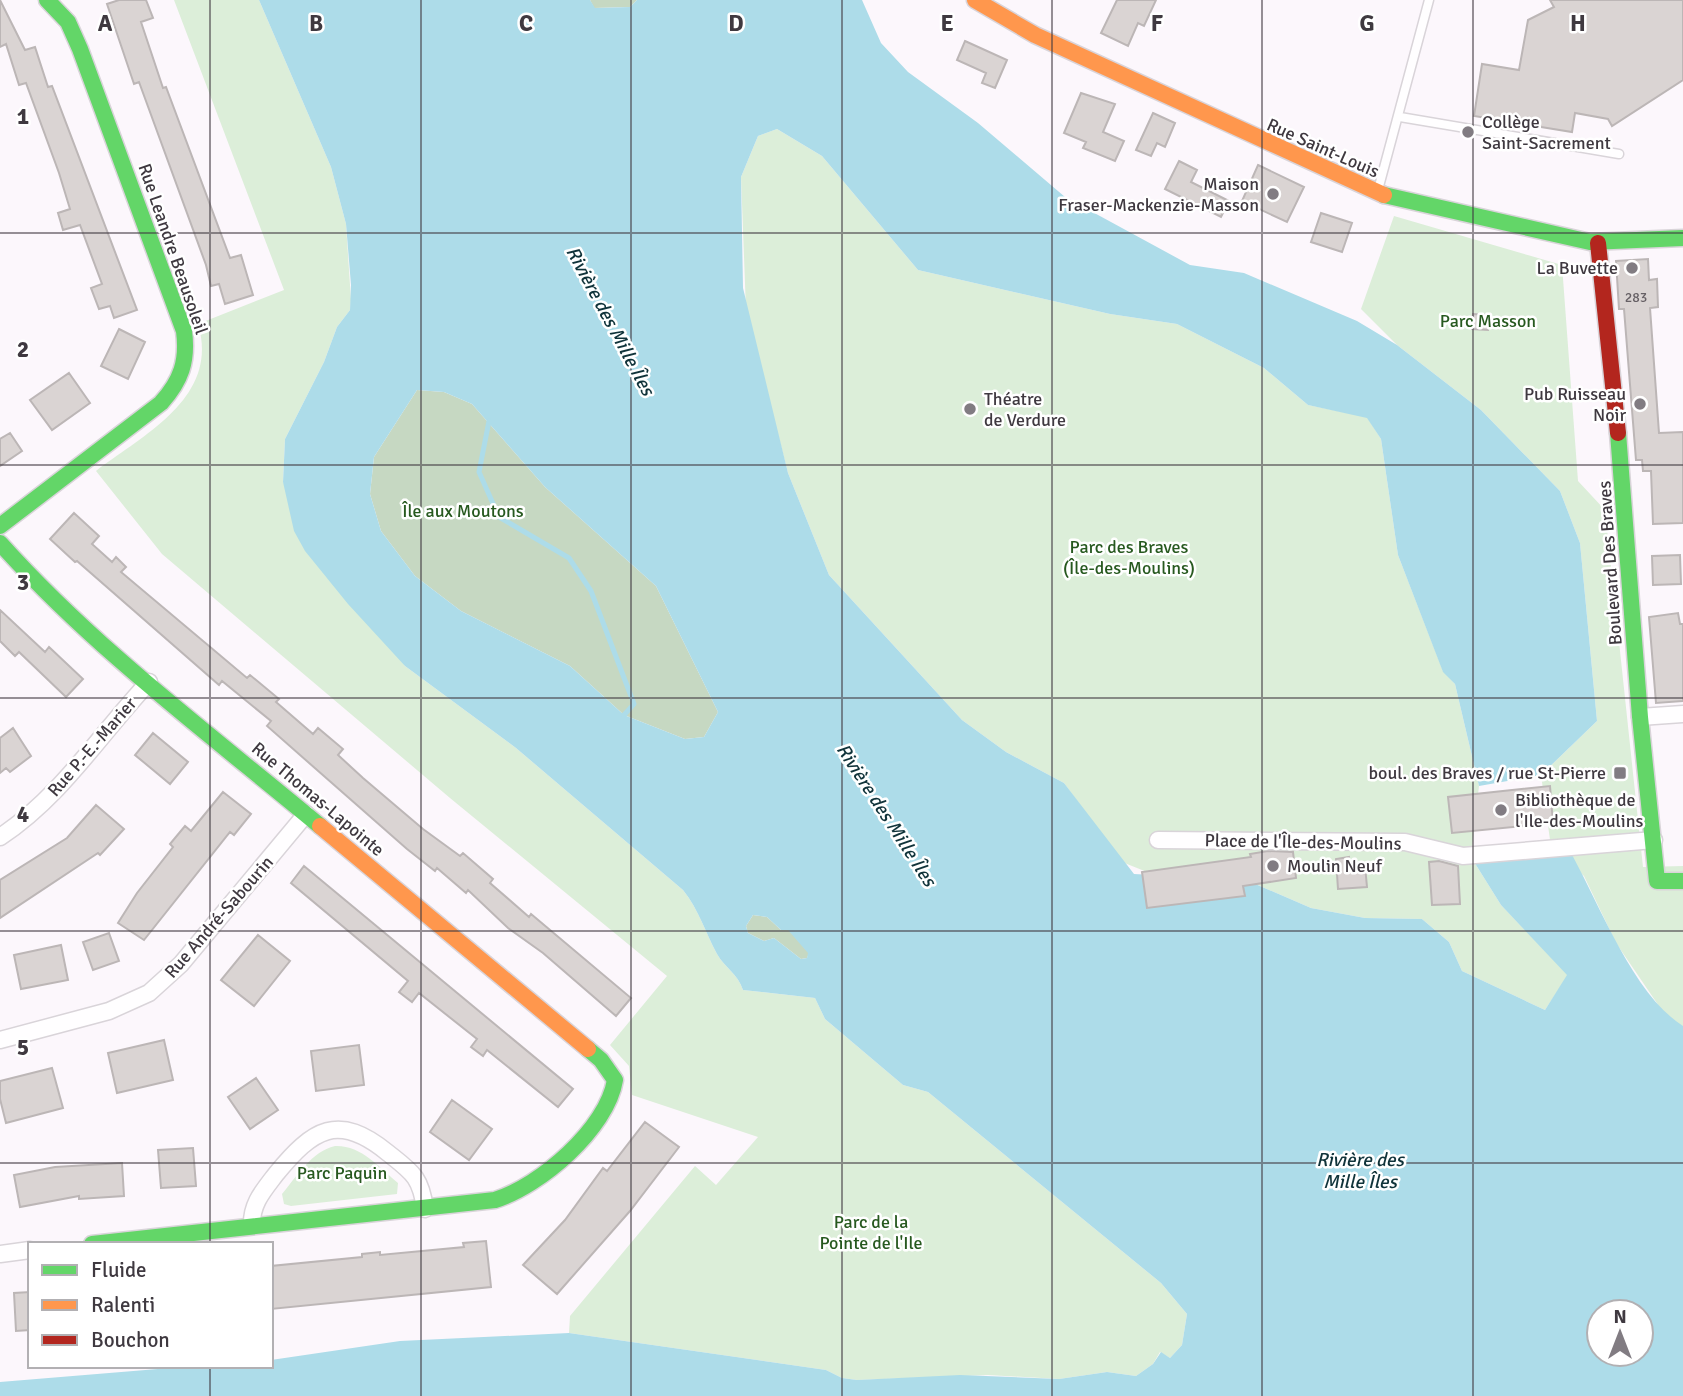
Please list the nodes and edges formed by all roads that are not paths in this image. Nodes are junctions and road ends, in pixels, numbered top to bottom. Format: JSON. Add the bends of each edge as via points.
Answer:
{"nodes":[{"id":1,"x":47,"y":0,"type":"edge"},
{"id":2,"x":975,"y":0,"type":"edge"},
{"id":3,"x":1429,"y":0,"type":"edge"},
{"id":4,"x":1400,"y":117,"type":"junction"},
{"id":5,"x":1619,"y":153,"type":"dead end"},
{"id":6,"x":1377,"y":193,"type":"junction"},
{"id":7,"x":1683,"y":238,"type":"edge"},
{"id":8,"x":1598,"y":243,"type":"junction"},
{"id":9,"x":0,"y":526,"type":"edge"},
{"id":10,"x":0,"y":543,"type":"edge"},
{"id":11,"x":149,"y":682,"type":"junction"},
{"id":12,"x":1683,"y":714,"type":"edge"},
{"id":13,"x":1640,"y":717,"type":"junction"},
{"id":14,"x":306,"y":814,"type":"junction"},
{"id":15,"x":0,"y":836,"type":"edge"},
{"id":16,"x":1158,"y":840,"type":"dead end"},
{"id":17,"x":1654,"y":840,"type":"junction"},
{"id":18,"x":1683,"y":881,"type":"edge"},
{"id":19,"x":0,"y":1040,"type":"edge"},
{"id":20,"x":425,"y":1209,"type":"junction"},
{"id":21,"x":252,"y":1226,"type":"junction"},
{"id":22,"x":110,"y":1242,"type":"edge"},
{"id":23,"x":28,"y":1250,"type":"edge"},
{"id":24,"x":0,"y":1254,"type":"edge"}],
"edges":[{"from":1,"to":9,"type":"street","name":"Rue Leandre Beausoleil","via":[[68,22],[77,41],[184,331],[187,358],[180,382],[161,403]]},
{"from":2,"to":6,"type":"street","name":"Rue Saint-Louis","via":[[1056,45]]},
{"from":3,"to":4,"type":"lane"},
{"from":4,"to":5,"type":"lane"},
{"from":4,"to":6,"type":"lane"},
{"from":6,"to":8,"type":"street","name":"Rue Saint-Louis"},
{"from":7,"to":8,"type":"street","name":"Rue Saint-Louis"},
{"from":8,"to":13,"type":"street","name":"Boulevard Des Braves","via":[[1625,496]]},
{"from":10,"to":11,"type":"street","name":"Rue Thomas-Lapointe","via":[[42,590]]},
{"from":11,"to":14,"type":"street","name":"Rue Thomas-Lapointe"},
{"from":11,"to":15,"type":"street","name":"Rue P.-E.-Marier","via":[[60,786]]},
{"from":12,"to":13,"type":"street"},
{"from":13,"to":17,"type":"street","name":"Boulevard Des Braves"},
{"from":14,"to":19,"type":"street","name":"Rue André-Sabourin","via":[[181,964],[149,993],[109,1011]]},
{"from":14,"to":20,"type":"street","name":"Rue Thomas-Lapointe","via":[[601,1060],[615,1080],[613,1097],[564,1157],[530,1186],[495,1200]]},
{"from":16,"to":17,"type":"street","name":"Place de l'Île-des-Moulins","via":[[1405,842],[1463,856]]},
{"from":17,"to":18,"type":"street","name":"Boulevard Des Braves","via":[[1657,881]]},
{"from":20,"to":21,"type":"street"},
{"from":20,"to":21,"type":"street","via":[[421,1185],[411,1171],[364,1135],[337,1130],[310,1138],[294,1153],[256,1201]]},
{"from":21,"to":22,"type":"street"},
{"from":23,"to":24,"type":"street"}]}
